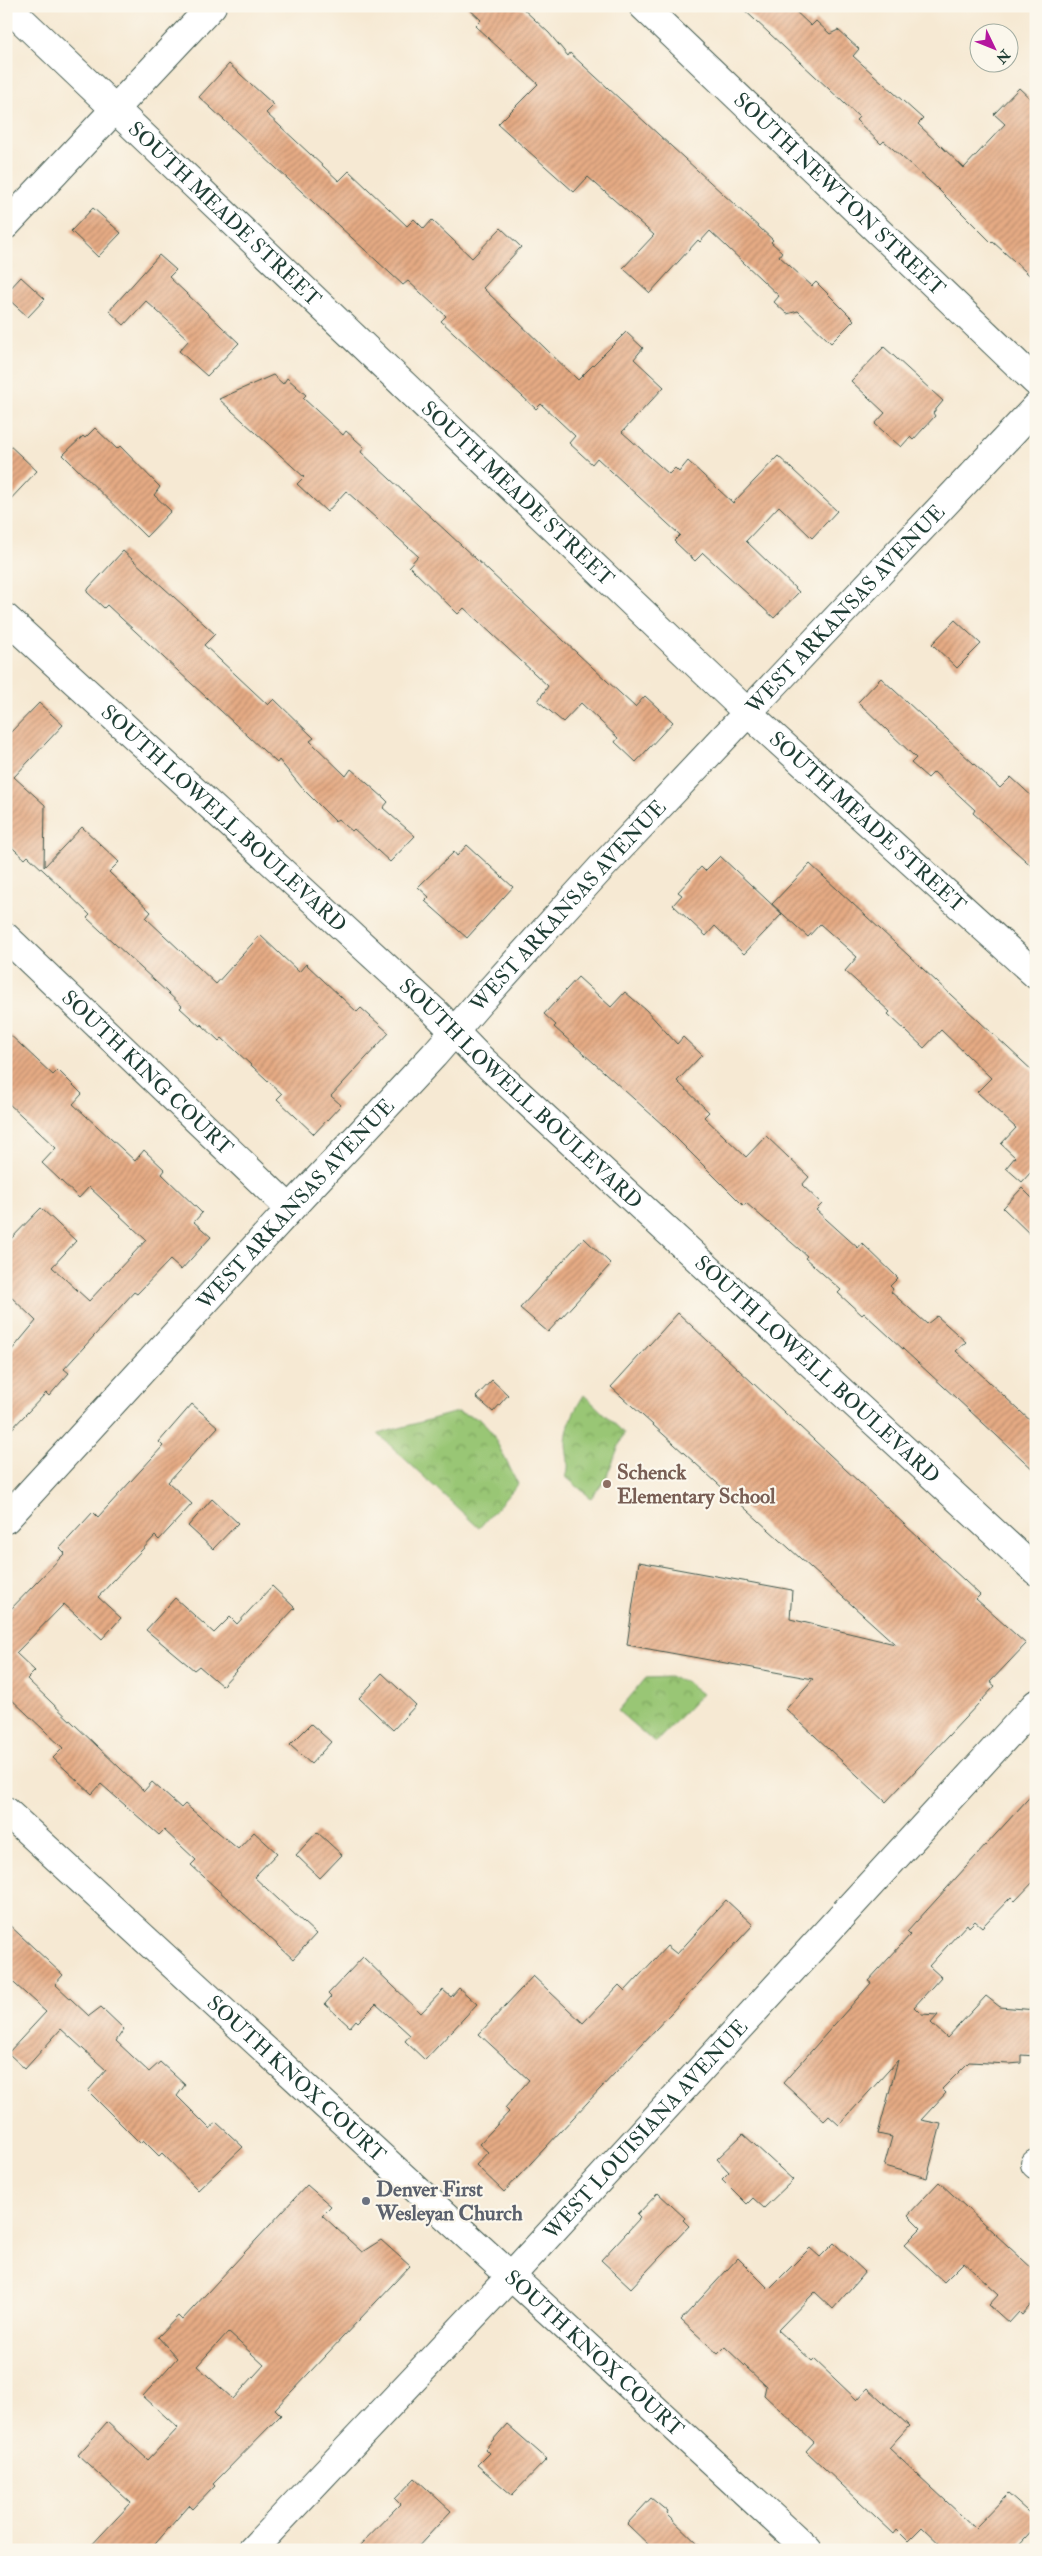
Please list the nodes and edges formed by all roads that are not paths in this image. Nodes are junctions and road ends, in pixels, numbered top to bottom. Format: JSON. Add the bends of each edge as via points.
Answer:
{"nodes":[{"id":1,"x":7,"y":6,"type":"edge"},
{"id":2,"x":212,"y":6,"type":"edge"},
{"id":3,"x":643,"y":6,"type":"edge"},
{"id":4,"x":116,"y":108,"type":"junction"},
{"id":5,"x":6,"y":225,"type":"edge"},
{"id":6,"x":1036,"y":382,"type":"edge"},
{"id":7,"x":1036,"y":407,"type":"edge"},
{"id":8,"x":6,"y":618,"type":"edge"},
{"id":9,"x":748,"y":713,"type":"junction"},
{"id":10,"x":6,"y":938,"type":"edge"},
{"id":11,"x":1036,"y":975,"type":"edge"},
{"id":12,"x":454,"y":1032,"type":"junction"},
{"id":13,"x":290,"y":1209,"type":"junction"},
{"id":14,"x":6,"y":1519,"type":"edge"},
{"id":15,"x":1036,"y":1572,"type":"edge"},
{"id":16,"x":1036,"y":1704,"type":"edge"},
{"id":17,"x":6,"y":1811,"type":"edge"},
{"id":18,"x":510,"y":2277,"type":"junction"},
{"id":19,"x":252,"y":2550,"type":"edge"},
{"id":20,"x":808,"y":2550,"type":"edge"}],
"edges":[{"from":1,"to":4,"type":"street","name":"SOUTH MEADE STREET"},
{"from":2,"to":4,"type":"street"},
{"from":3,"to":6,"type":"street","name":"SOUTH NEWTON STREET"},
{"from":4,"to":5,"type":"street"},
{"from":4,"to":9,"type":"street","name":"SOUTH MEADE STREET"},
{"from":7,"to":9,"type":"street","name":"WEST ARKANSAS AVENUE"},
{"from":8,"to":12,"type":"street","name":"SOUTH LOWELL BOULEVARD"},
{"from":9,"to":11,"type":"street","name":"SOUTH MEADE STREET"},
{"from":9,"to":12,"type":"street","name":"WEST ARKANSAS AVENUE","via":[[601,868]]},
{"from":10,"to":13,"type":"street","name":"SOUTH KING COURT"},
{"from":12,"to":13,"type":"street","name":"WEST ARKANSAS AVENUE"},
{"from":12,"to":15,"type":"street","name":"SOUTH LOWELL BOULEVARD"},
{"from":13,"to":14,"type":"street","name":"WEST ARKANSAS AVENUE"},
{"from":16,"to":18,"type":"street","name":"WEST LOUISIANA AVENUE"},
{"from":17,"to":18,"type":"street","name":"SOUTH KNOX COURT"},
{"from":18,"to":19,"type":"street","name":"WEST LOUISIANA AVENUE"},
{"from":18,"to":20,"type":"street","name":"SOUTH KNOX COURT"}]}
